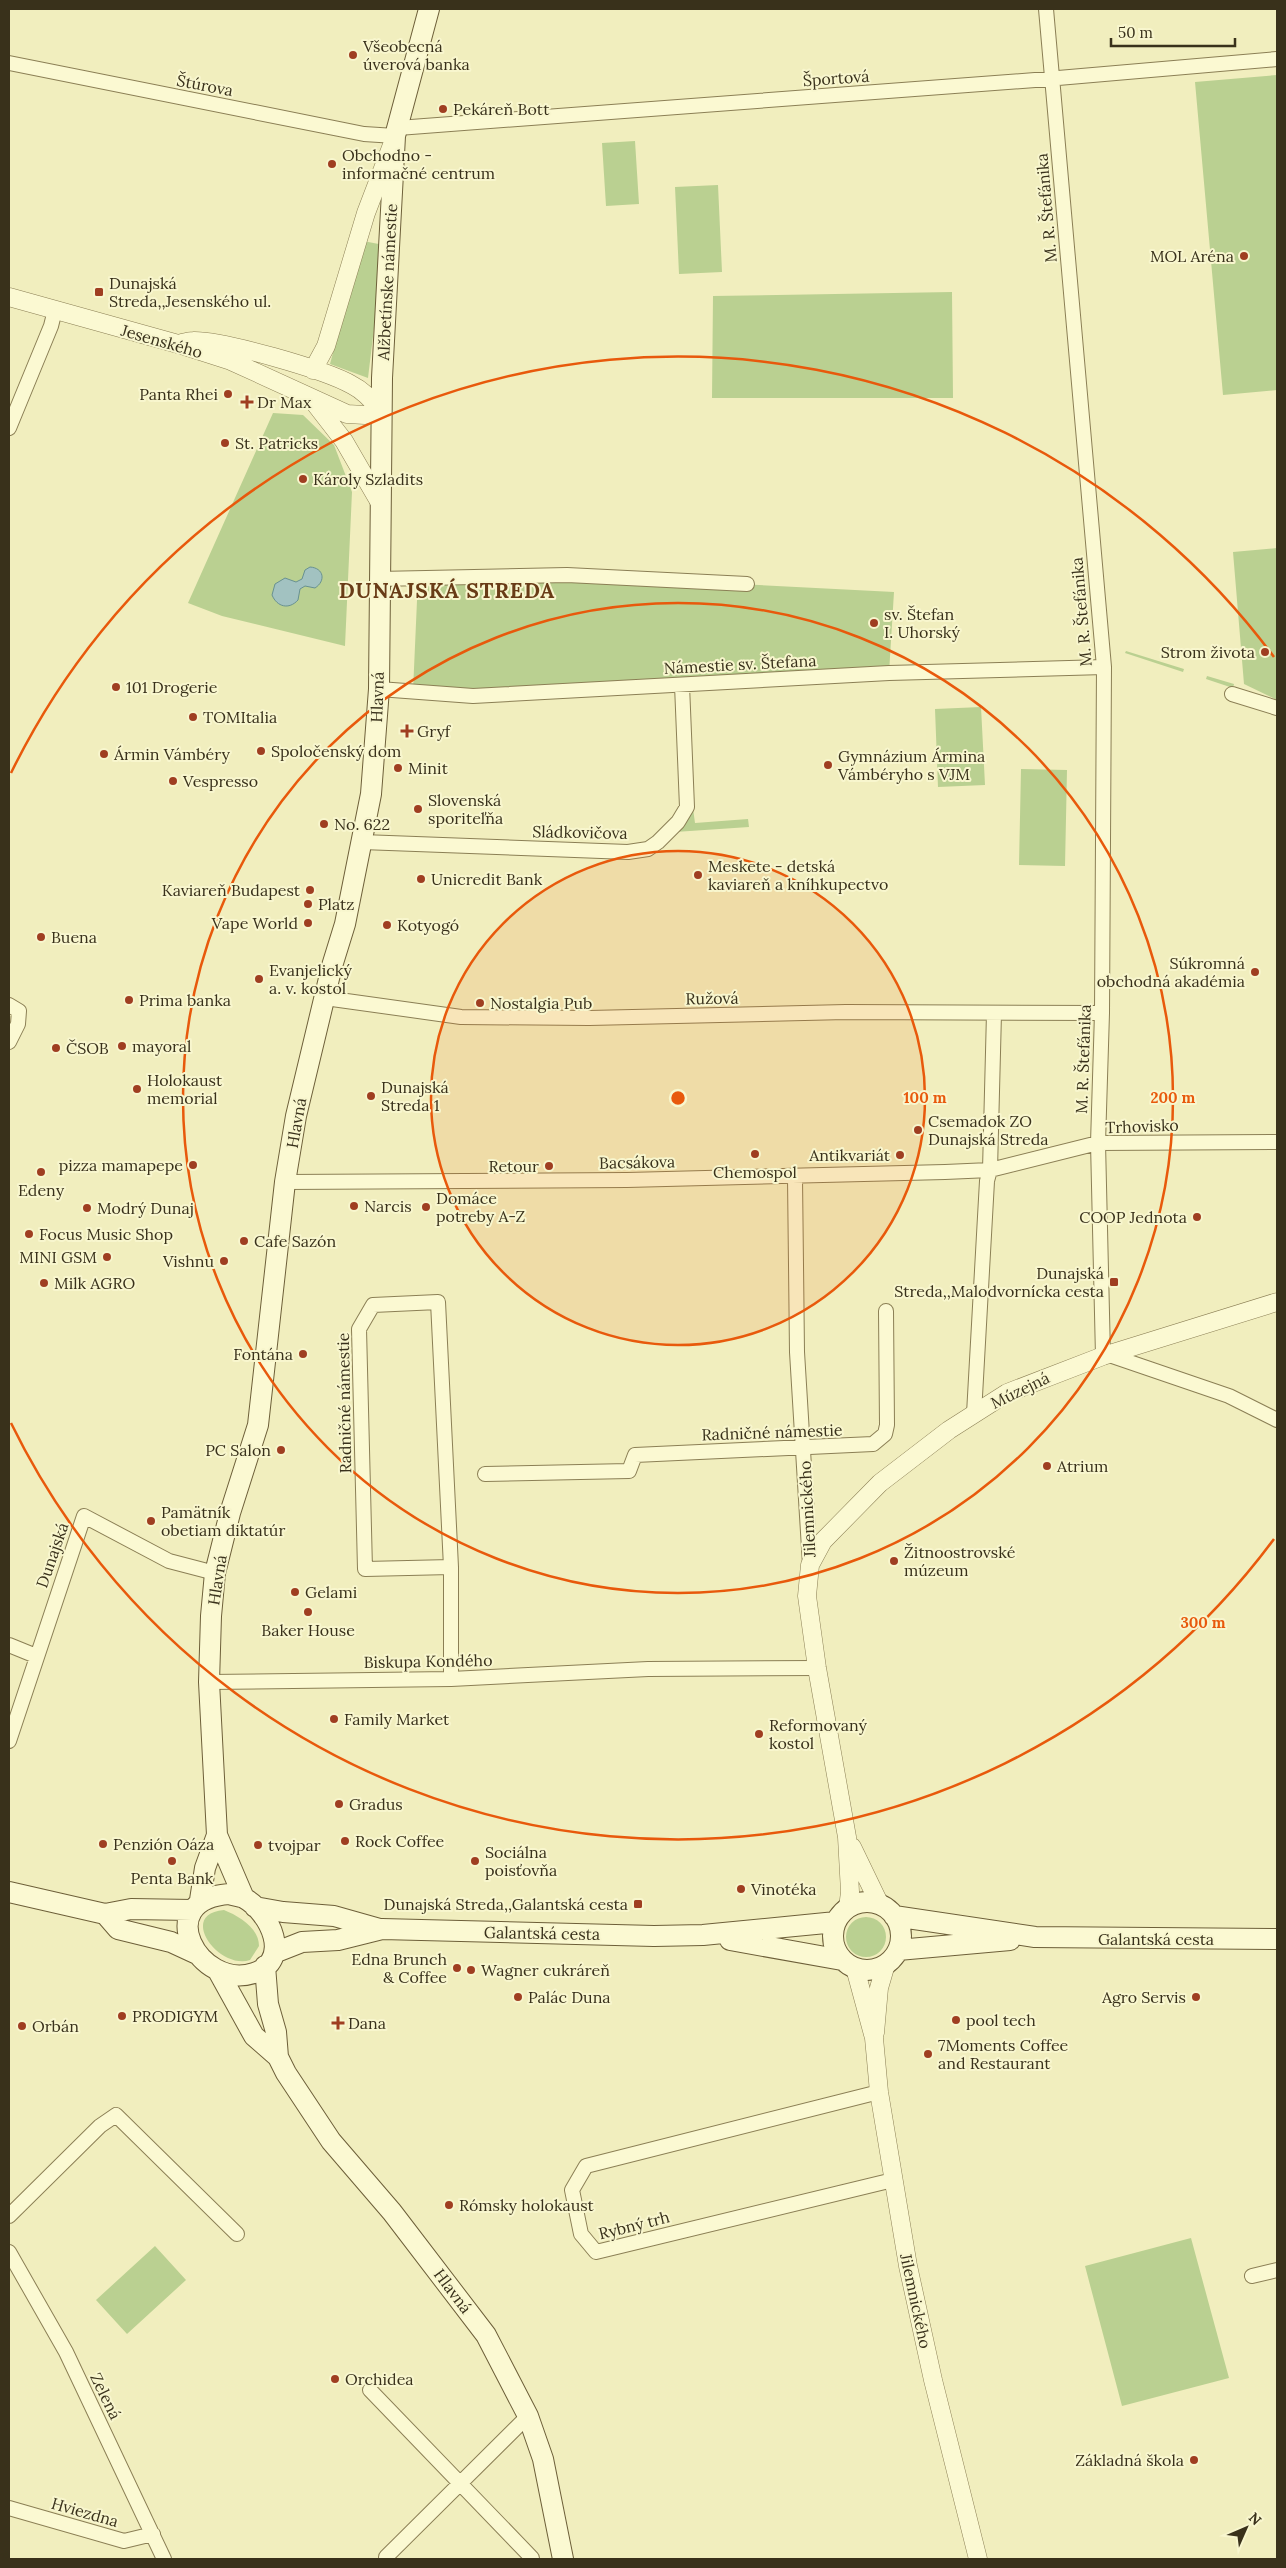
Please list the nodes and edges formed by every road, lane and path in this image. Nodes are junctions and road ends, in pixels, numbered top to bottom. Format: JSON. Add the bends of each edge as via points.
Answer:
{"nodes":[{"id":1,"x":428,"y":9,"type":"edge"},
{"id":2,"x":1046,"y":9,"type":"edge"},
{"id":3,"x":1277,"y":59,"type":"edge"},
{"id":4,"x":9,"y":63,"type":"edge"},
{"id":5,"x":1053,"y":79,"type":"junction"},
{"id":6,"x":396,"y":132,"type":"junction"},
{"id":7,"x":9,"y":298,"type":"edge"},
{"id":8,"x":55,"y":310,"type":"junction"},
{"id":9,"x":178,"y":344,"type":"junction"},
{"id":10,"x":313,"y":370,"type":"junction"},
{"id":11,"x":311,"y":399,"type":"junction"},
{"id":12,"x":380,"y":410,"type":"junction"},
{"id":13,"x":9,"y":428,"type":"edge"},
{"id":14,"x":380,"y":503,"type":"junction"},
{"id":15,"x":378,"y":580,"type":"junction"},
{"id":16,"x":747,"y":584,"type":"dead end"},
{"id":17,"x":1104,"y":667,"type":"junction"},
{"id":18,"x":682,"y":686,"type":"junction"},
{"id":19,"x":379,"y":689,"type":"junction"},
{"id":20,"x":1232,"y":694,"type":"dead end"},
{"id":21,"x":1277,"y":708,"type":"edge"},
{"id":22,"x":362,"y":842,"type":"junction"},
{"id":23,"x":325,"y":998,"type":"junction"},
{"id":24,"x":9,"y":1005,"type":"edge"},
{"id":25,"x":994,"y":1013,"type":"junction"},
{"id":26,"x":1102,"y":1013,"type":"junction"},
{"id":27,"x":9,"y":1042,"type":"edge"},
{"id":28,"x":1277,"y":1142,"type":"edge"},
{"id":29,"x":1098,"y":1143,"type":"junction"},
{"id":30,"x":990,"y":1170,"type":"junction"},
{"id":31,"x":795,"y":1178,"type":"junction"},
{"id":32,"x":285,"y":1182,"type":"junction"},
{"id":33,"x":1277,"y":1302,"type":"edge"},
{"id":34,"x":886,"y":1311,"type":"dead end"},
{"id":35,"x":1106,"y":1355,"type":"junction"},
{"id":36,"x":974,"y":1414,"type":"junction"},
{"id":37,"x":1277,"y":1420,"type":"edge"},
{"id":38,"x":804,"y":1448,"type":"junction"},
{"id":39,"x":485,"y":1474,"type":"dead end"},
{"id":40,"x":810,"y":1565,"type":"junction"},
{"id":41,"x":451,"y":1567,"type":"junction"},
{"id":42,"x":216,"y":1573,"type":"junction"},
{"id":43,"x":9,"y":1645,"type":"edge"},
{"id":44,"x":36,"y":1656,"type":"junction"},
{"id":45,"x":817,"y":1668,"type":"junction"},
{"id":46,"x":450,"y":1679,"type":"junction"},
{"id":47,"x":209,"y":1682,"type":"junction"},
{"id":48,"x":9,"y":1741,"type":"edge"},
{"id":49,"x":217,"y":1835,"type":"junction"},
{"id":50,"x":847,"y":1837,"type":"junction"},
{"id":51,"x":9,"y":1892,"type":"edge"},
{"id":52,"x":249,"y":1903,"type":"junction"},
{"id":53,"x":196,"y":1905,"type":"junction"},
{"id":54,"x":887,"y":1910,"type":"junction"},
{"id":55,"x":105,"y":1914,"type":"junction"},
{"id":56,"x":842,"y":1915,"type":"junction"},
{"id":57,"x":382,"y":1929,"type":"junction"},
{"id":58,"x":703,"y":1935,"type":"junction"},
{"id":59,"x":1035,"y":1937,"type":"junction"},
{"id":60,"x":1277,"y":1939,"type":"edge"},
{"id":61,"x":197,"y":1954,"type":"junction"},
{"id":62,"x":892,"y":1957,"type":"junction"},
{"id":63,"x":270,"y":1960,"type":"junction"},
{"id":64,"x":848,"y":1964,"type":"junction"},
{"id":65,"x":218,"y":1970,"type":"junction"},
{"id":66,"x":874,"y":2038,"type":"junction"},
{"id":67,"x":278,"y":2057,"type":"junction"},
{"id":68,"x":879,"y":2092,"type":"junction"},
{"id":69,"x":893,"y":2180,"type":"junction"},
{"id":70,"x":9,"y":2216,"type":"edge"},
{"id":71,"x":237,"y":2234,"type":"dead end"},
{"id":72,"x":9,"y":2252,"type":"edge"},
{"id":73,"x":1277,"y":2270,"type":"edge"},
{"id":74,"x":1252,"y":2276,"type":"dead end"},
{"id":75,"x":370,"y":2390,"type":"dead end"},
{"id":76,"x":528,"y":2416,"type":"junction"},
{"id":77,"x":459,"y":2482,"type":"junction"},
{"id":78,"x":9,"y":2508,"type":"edge"},
{"id":79,"x":153,"y":2534,"type":"junction"},
{"id":80,"x":386,"y":2557,"type":"dead end"},
{"id":81,"x":532,"y":2558,"type":"dead end"},
{"id":82,"x":164,"y":2559,"type":"edge"},
{"id":83,"x":563,"y":2559,"type":"edge"},
{"id":84,"x":978,"y":2559,"type":"edge"}],
"edges":[{"from":1,"to":6,"type":"main road","name":"Alžbetínske námestie"},
{"from":2,"to":5,"type":"street","name":"M. R. Štefánika"},
{"from":3,"to":5,"type":"street","name":"Športová"},
{"from":4,"to":6,"type":"street","name":"Štúrova","via":[[364,134]]},
{"from":5,"to":6,"type":"street","name":"Športová"},
{"from":5,"to":17,"type":"street","name":"M. R. Štefánika"},
{"from":6,"to":10,"type":"street","via":[[366,213],[326,346]]},
{"from":6,"to":12,"type":"main road","name":"Alžbetínske námestie"},
{"from":7,"to":8,"type":"street","name":"Jesenského"},
{"from":8,"to":9,"type":"street","name":"Jesenského"},
{"from":8,"to":13,"type":"street"},
{"from":9,"to":10,"type":"street","via":[[194,341],[212,344]]},
{"from":9,"to":11,"type":"street","name":"Jesenského","via":[[239,365]]},
{"from":10,"to":12,"type":"street","via":[[351,384]]},
{"from":11,"to":12,"type":"street","name":"Jesenského","via":[[347,414],[364,415]]},
{"from":11,"to":14,"type":"street","via":[[344,441]]},
{"from":12,"to":14,"type":"main road","name":"Hlavná"},
{"from":14,"to":15,"type":"main road","name":"Hlavná"},
{"from":15,"to":16,"type":"street","via":[[567,575]]},
{"from":15,"to":19,"type":"main road","name":"Hlavná"},
{"from":17,"to":18,"type":"street","name":"Námestie sv. Štefana","via":[[889,673]]},
{"from":17,"to":26,"type":"street","name":"M. R. Štefánika"},
{"from":18,"to":19,"type":"street","name":"Námestie sv. Štefana","via":[[473,696]]},
{"from":18,"to":22,"type":"street","name":"Sládkovičova","via":[[687,807],[678,822],[648,849],[628,852]]},
{"from":19,"to":22,"type":"main road","name":"Hlavná","via":[[371,794]]},
{"from":20,"to":21,"type":"street"},
{"from":22,"to":23,"type":"main road","name":"Hlavná"},
{"from":23,"to":25,"type":"street","name":"Ružová","via":[[461,1017]]},
{"from":23,"to":32,"type":"main road","name":"Hlavná","via":[[304,1080]]},
{"from":24,"to":27,"type":"street","via":[[19,1011],[18,1024]]},
{"from":25,"to":26,"type":"street","name":"Ružová"},
{"from":25,"to":30,"type":"street"},
{"from":26,"to":29,"type":"street","name":"M. R. Štefánika"},
{"from":28,"to":29,"type":"street","name":"Trhovisko"},
{"from":29,"to":30,"type":"street","name":"Bacsákova"},
{"from":29,"to":35,"type":"street","name":"Trhovisko"},
{"from":30,"to":31,"type":"street","name":"Bacsákova"},
{"from":30,"to":36,"type":"street"},
{"from":31,"to":32,"type":"street","name":"Bacsákova"},
{"from":31,"to":38,"type":"street","name":"Jilemnického","via":[[797,1352]]},
{"from":32,"to":42,"type":"main road","name":"Hlavná","via":[[258,1425],[230,1513]]},
{"from":33,"to":35,"type":"street","name":"Múzejná"},
{"from":34,"to":38,"type":"street","name":"Radničné námestie","via":[[887,1425],[884,1434],[879,1440],[866,1445]]},
{"from":35,"to":36,"type":"street","name":"Múzejná","via":[[1007,1393]]},
{"from":35,"to":37,"type":"street","via":[[1229,1396]]},
{"from":36,"to":40,"type":"street","name":"Múzejná","via":[[880,1483],[823,1541]]},
{"from":38,"to":39,"type":"street","name":"Radničné námestie","via":[[635,1455],[629,1471]]},
{"from":38,"to":40,"type":"street","name":"Jilemnického"},
{"from":40,"to":45,"type":"street","name":"Jilemnického","via":[[807,1596]]},
{"from":41,"to":41,"type":"street","name":"Radničné námestie","via":[[438,1302],[373,1305],[359,1329],[365,1569]]},
{"from":41,"to":46,"type":"street","name":"Radničné námestie"},
{"from":42,"to":44,"type":"street","name":"Dunajská","via":[[169,1561],[84,1516]]},
{"from":42,"to":47,"type":"main road","name":"Hlavná"},
{"from":43,"to":44,"type":"street"},
{"from":44,"to":48,"type":"street","name":"Dunajská"},
{"from":45,"to":46,"type":"street","name":"Biskupa Kondého","via":[[648,1669]]},
{"from":45,"to":50,"type":"street","name":"Jilemnického"},
{"from":46,"to":47,"type":"street","name":"Biskupa Kondého"},
{"from":47,"to":49,"type":"main road","name":"Hlavná"},
{"from":49,"to":52,"type":"main road"},
{"from":49,"to":53,"type":"main road"},
{"from":50,"to":54,"type":"street","name":"Jilemnického"},
{"from":50,"to":56,"type":"street","name":"Jilemnického"},
{"from":51,"to":55,"type":"main road"},
{"from":52,"to":53,"type":"main road","via":[[229,1894],[215,1895]]},
{"from":52,"to":57,"type":"main road","via":[[283,1912],[334,1916]]},
{"from":52,"to":63,"type":"main road","via":[[271,1927],[275,1940]]},
{"from":53,"to":55,"type":"main road"},
{"from":53,"to":61,"type":"main road","via":[[188,1921]]},
{"from":54,"to":56,"type":"main road","via":[[862,1902]]},
{"from":54,"to":59,"type":"main road","name":"Galantská cesta"},
{"from":54,"to":62,"type":"main road","via":[[901,1932]]},
{"from":55,"to":61,"type":"main road","via":[[118,1929],[171,1942]]},
{"from":56,"to":58,"type":"main road","name":"Galantská cesta"},
{"from":56,"to":64,"type":"main road","via":[[833,1943]]},
{"from":57,"to":58,"type":"main road","name":"Galantská cesta"},
{"from":57,"to":63,"type":"main road","via":[[338,1940],[302,1942]]},
{"from":58,"to":64,"type":"main road","name":"Galantská cesta"},
{"from":59,"to":60,"type":"main road","name":"Galantská cesta"},
{"from":59,"to":62,"type":"main road","name":"Galantská cesta"},
{"from":61,"to":65,"type":"main road"},
{"from":62,"to":64,"type":"main road","via":[[869,1970]]},
{"from":62,"to":66,"type":"street","name":"Jilemnického","via":[[879,1988]]},
{"from":63,"to":65,"type":"main road","via":[[245,1976]]},
{"from":63,"to":67,"type":"main road","via":[[268,2004],[276,2032]]},
{"from":64,"to":66,"type":"street","name":"Jilemnického"},
{"from":65,"to":67,"type":"main road","via":[[254,2036]]},
{"from":66,"to":68,"type":"street","name":"Jilemnického"},
{"from":67,"to":76,"type":"main road","name":"Hlavná","via":[[308,2110],[331,2142],[392,2212],[486,2335]]},
{"from":68,"to":69,"type":"street","name":"Jilemnického"},
{"from":68,"to":69,"type":"street","name":"Rybný trh","via":[[586,2166],[572,2190],[581,2234],[596,2252]]},
{"from":69,"to":84,"type":"street","name":"Jilemnického","via":[[933,2380]]},
{"from":70,"to":71,"type":"street","via":[[100,2126],[116,2115]]},
{"from":72,"to":79,"type":"street","name":"Zelená","via":[[66,2352]]},
{"from":73,"to":74,"type":"street"},
{"from":75,"to":77,"type":"street"},
{"from":76,"to":77,"type":"street"},
{"from":76,"to":83,"type":"main road","name":"Hlavná","via":[[543,2459]]},
{"from":77,"to":80,"type":"street"},
{"from":77,"to":81,"type":"street"},
{"from":78,"to":79,"type":"street","name":"Hviezdna","via":[[124,2541]]},
{"from":79,"to":82,"type":"street","name":"Zelená"}]}
